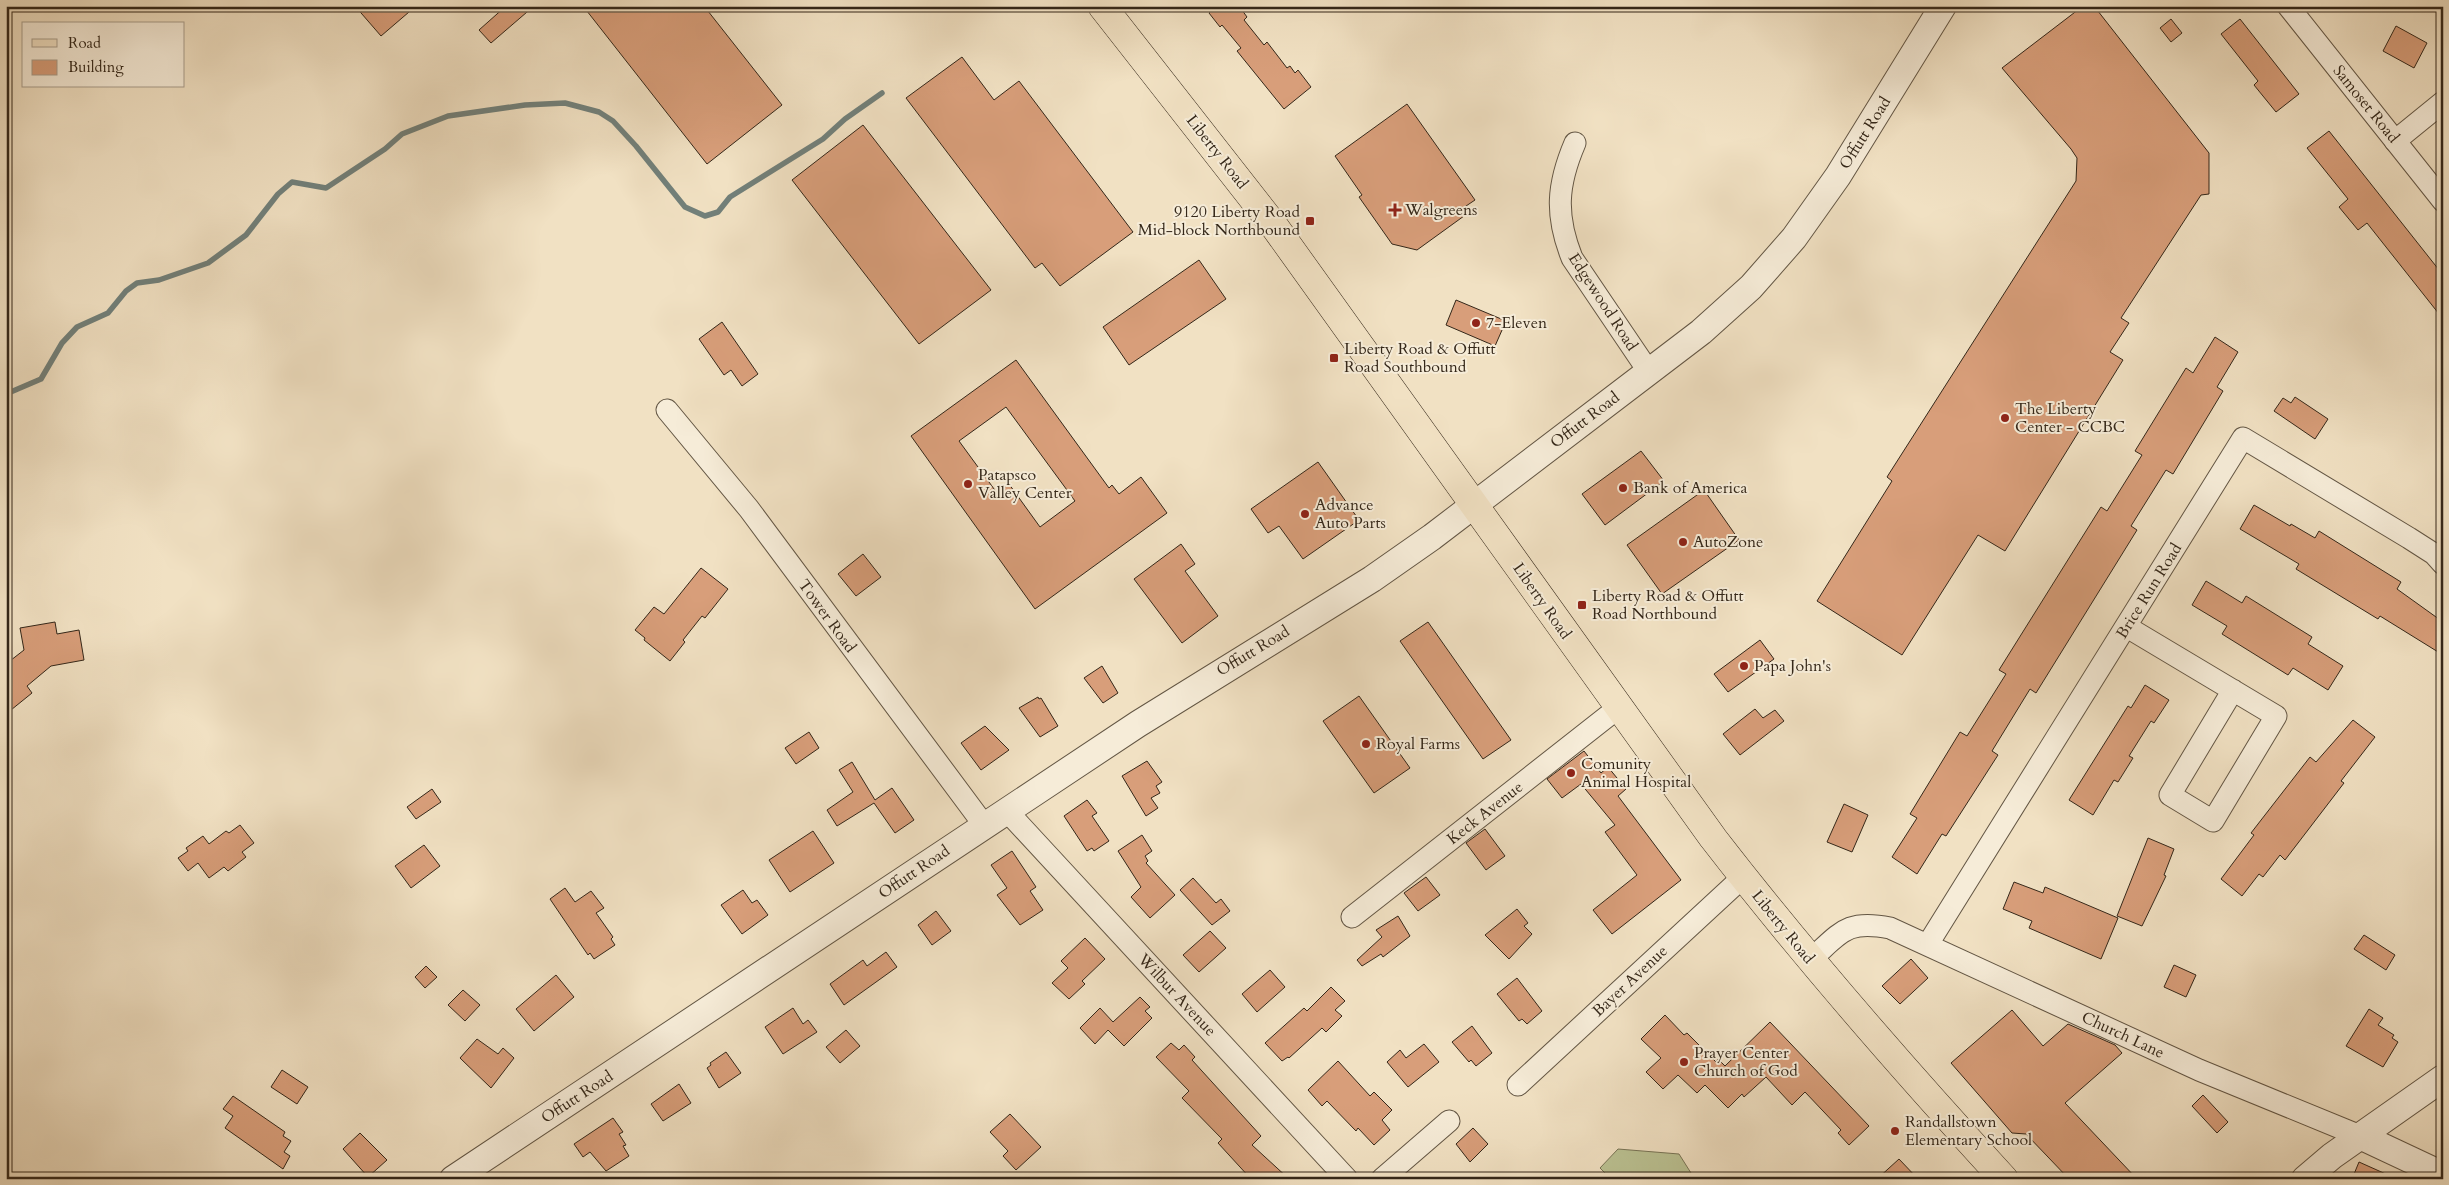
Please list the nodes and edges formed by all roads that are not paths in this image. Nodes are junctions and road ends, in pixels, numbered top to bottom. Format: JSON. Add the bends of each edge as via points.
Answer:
{"nodes":[{"id":1,"x":1102,"y":6,"type":"edge"},
{"id":2,"x":1944,"y":6,"type":"edge"},
{"id":3,"x":2288,"y":6,"type":"edge"},
{"id":4,"x":2443,"y":102,"type":"edge"},
{"id":5,"x":2395,"y":140,"type":"junction"},
{"id":6,"x":1575,"y":143,"type":"dead end"},
{"id":7,"x":2443,"y":202,"type":"edge"},
{"id":8,"x":1649,"y":372,"type":"junction"},
{"id":9,"x":667,"y":410,"type":"dead end"},
{"id":10,"x":1474,"y":504,"type":"junction"},
{"id":11,"x":2443,"y":564,"type":"edge"},
{"id":12,"x":2127,"y":627,"type":"junction"},
{"id":13,"x":2233,"y":690,"type":"junction"},
{"id":14,"x":1618,"y":708,"type":"junction"},
{"id":15,"x":1006,"y":810,"type":"junction"},
{"id":16,"x":984,"y":825,"type":"junction"},
{"id":17,"x":1743,"y":877,"type":"junction"},
{"id":18,"x":1352,"y":917,"type":"dead end"},
{"id":19,"x":1928,"y":944,"type":"junction"},
{"id":20,"x":1810,"y":960,"type":"junction"},
{"id":21,"x":2443,"y":1078,"type":"edge"},
{"id":22,"x":1518,"y":1085,"type":"dead end"},
{"id":23,"x":1449,"y":1121,"type":"dead end"},
{"id":24,"x":2360,"y":1136,"type":"junction"},
{"id":25,"x":2443,"y":1175,"type":"edge"},
{"id":26,"x":453,"y":1179,"type":"edge"},
{"id":27,"x":1347,"y":1179,"type":"edge"},
{"id":28,"x":1382,"y":1179,"type":"edge"},
{"id":29,"x":2004,"y":1179,"type":"edge"},
{"id":30,"x":2305,"y":1179,"type":"edge"}],
"edges":[{"from":1,"to":10,"type":"main road","name":"Liberty Road","via":[[1272,223]]},
{"from":2,"to":8,"type":"street","name":"Offutt Road","via":[[1838,176],[1794,238],[1734,304]]},
{"from":3,"to":5,"type":"street","name":"Samoset Road"},
{"from":4,"to":5,"type":"street"},
{"from":5,"to":7,"type":"street","name":"Samoset Road"},
{"from":6,"to":8,"type":"street","name":"Edgewood Road","via":[[1559,196],[1564,238],[1572,258]]},
{"from":8,"to":10,"type":"street","name":"Offutt Road"},
{"from":9,"to":16,"type":"street","name":"Tower Road","via":[[749,510]]},
{"from":10,"to":14,"type":"main road","name":"Liberty Road"},
{"from":10,"to":15,"type":"street","name":"Offutt Road","via":[[1372,579],[1199,684]]},
{"from":11,"to":12,"type":"street","name":"Brice Run Road","via":[[2409,538],[2243,438]]},
{"from":12,"to":13,"type":"street"},
{"from":12,"to":19,"type":"street","name":"Brice Run Road"},
{"from":13,"to":13,"type":"street","via":[[2276,716],[2213,821],[2170,795]]},
{"from":14,"to":17,"type":"main road","name":"Liberty Road"},
{"from":14,"to":18,"type":"street","name":"Keck Avenue"},
{"from":15,"to":16,"type":"street","name":"Offutt Road"},
{"from":15,"to":27,"type":"street","name":"Wilbur Avenue"},
{"from":16,"to":26,"type":"street","name":"Offutt Road"},
{"from":17,"to":20,"type":"main road","name":"Liberty Road"},
{"from":17,"to":22,"type":"street","name":"Bayer Avenue"},
{"from":19,"to":20,"type":"street","name":"Church Lane","via":[[1890,928],[1856,925],[1841,933]]},
{"from":19,"to":24,"type":"street","name":"Church Lane","via":[[2199,1070]]},
{"from":20,"to":29,"type":"main road","name":"Liberty Road"},
{"from":21,"to":24,"type":"street"},
{"from":23,"to":28,"type":"street"},
{"from":24,"to":25,"type":"street","name":"Church Lane"},
{"from":24,"to":30,"type":"street"}]}
